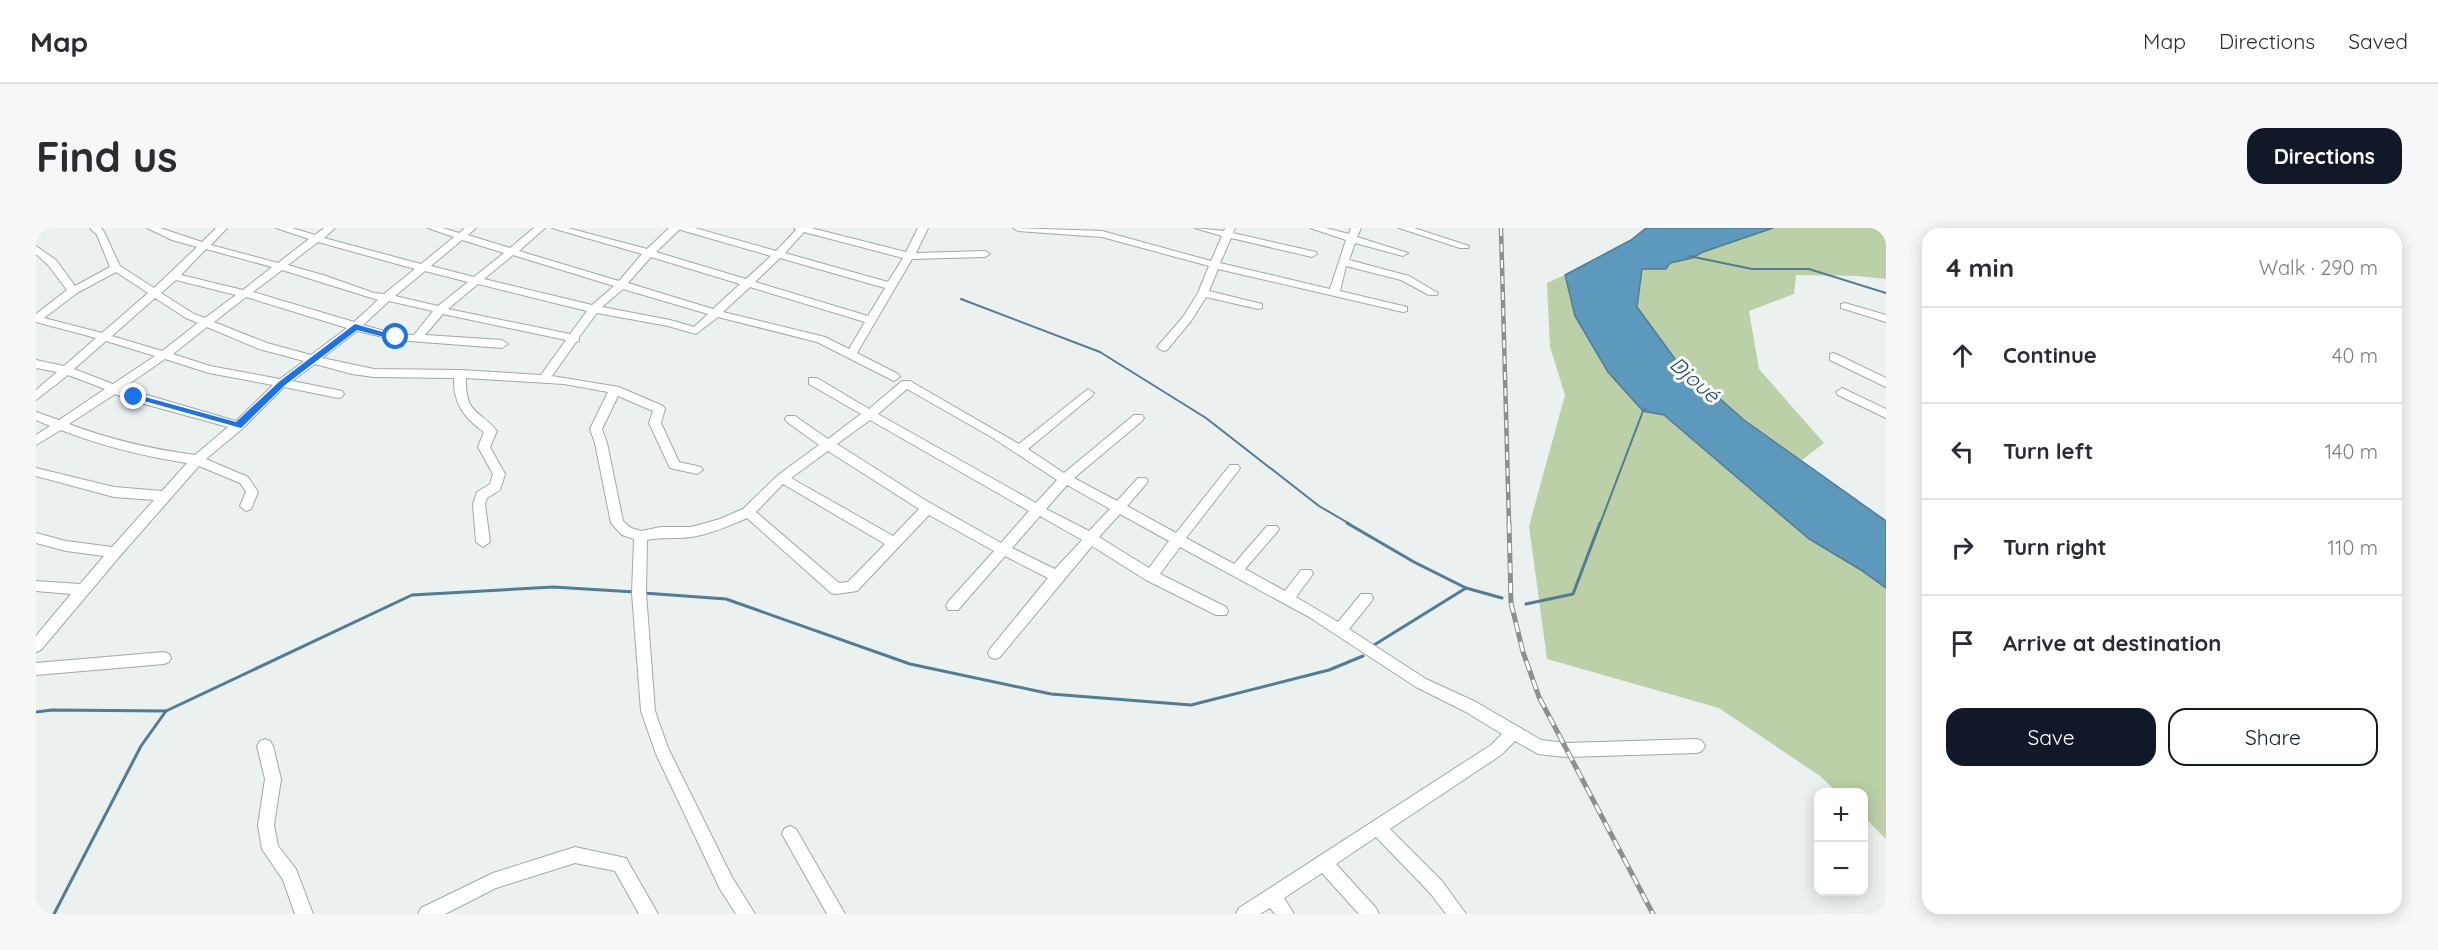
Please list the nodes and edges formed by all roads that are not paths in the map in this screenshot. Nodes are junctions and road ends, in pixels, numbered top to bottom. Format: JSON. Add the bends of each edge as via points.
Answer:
{"nodes":[{"id":1,"x":95,"y":228,"type":"edge"},
{"id":2,"x":152,"y":228,"type":"edge"},
{"id":3,"x":222,"y":228,"type":"edge"},
{"id":4,"x":281,"y":228,"type":"edge"},
{"id":5,"x":330,"y":228,"type":"edge"},
{"id":6,"x":433,"y":228,"type":"edge"},
{"id":7,"x":540,"y":228,"type":"edge"},
{"id":8,"x":558,"y":228,"type":"edge"},
{"id":9,"x":675,"y":228,"type":"edge"},
{"id":10,"x":684,"y":228,"type":"edge"},
{"id":11,"x":801,"y":228,"type":"edge"},
{"id":12,"x":923,"y":228,"type":"edge"},
{"id":13,"x":1018,"y":228,"type":"edge"},
{"id":14,"x":1200,"y":228,"type":"edge"},
{"id":15,"x":1315,"y":228,"type":"edge"},
{"id":16,"x":1404,"y":228,"type":"edge"},
{"id":17,"x":1104,"y":231,"type":"edge"},
{"id":18,"x":1229,"y":231,"type":"edge"},
{"id":19,"x":466,"y":232,"type":"edge"},
{"id":20,"x":1354,"y":233,"type":"edge"},
{"id":21,"x":318,"y":237,"type":"junction"},
{"id":22,"x":203,"y":245,"type":"junction"},
{"id":23,"x":1464,"y":246,"type":"dead end"},
{"id":24,"x":36,"y":249,"type":"edge"},
{"id":25,"x":511,"y":250,"type":"junction"},
{"id":26,"x":649,"y":253,"type":"junction"},
{"id":27,"x":1403,"y":253,"type":"dead end"},
{"id":28,"x":985,"y":254,"type":"dead end"},
{"id":29,"x":1312,"y":254,"type":"dead end"},
{"id":30,"x":778,"y":255,"type":"junction"},
{"id":31,"x":909,"y":256,"type":"junction"},
{"id":32,"x":1343,"y":262,"type":"junction"},
{"id":33,"x":1215,"y":265,"type":"junction"},
{"id":34,"x":281,"y":266,"type":"junction"},
{"id":35,"x":423,"y":267,"type":"junction"},
{"id":36,"x":116,"y":268,"type":"junction"},
{"id":37,"x":174,"y":276,"type":"junction"},
{"id":38,"x":474,"y":280,"type":"junction"},
{"id":39,"x":746,"y":284,"type":"junction"},
{"id":40,"x":620,"y":286,"type":"junction"},
{"id":41,"x":891,"y":286,"type":"junction"},
{"id":42,"x":73,"y":291,"type":"junction"},
{"id":43,"x":153,"y":293,"type":"junction"},
{"id":44,"x":1203,"y":293,"type":"junction"},
{"id":45,"x":1334,"y":293,"type":"junction"},
{"id":46,"x":1433,"y":293,"type":"dead end"},
{"id":47,"x":245,"y":294,"type":"junction"},
{"id":48,"x":386,"y":298,"type":"junction"},
{"id":49,"x":1258,"y":306,"type":"dead end"},
{"id":50,"x":1845,"y":306,"type":"dead end"},
{"id":51,"x":594,"y":309,"type":"junction"},
{"id":52,"x":1403,"y":309,"type":"dead end"},
{"id":53,"x":440,"y":310,"type":"junction"},
{"id":54,"x":715,"y":314,"type":"junction"},
{"id":55,"x":36,"y":319,"type":"edge"},
{"id":56,"x":869,"y":320,"type":"junction"},
{"id":57,"x":1886,"y":320,"type":"edge"},
{"id":58,"x":205,"y":323,"type":"junction"},
{"id":59,"x":355,"y":327,"type":"junction"},
{"id":60,"x":105,"y":337,"type":"junction"},
{"id":61,"x":417,"y":338,"type":"junction"},
{"id":62,"x":575,"y":339,"type":"junction"},
{"id":63,"x":502,"y":344,"type":"dead end"},
{"id":64,"x":1163,"y":347,"type":"dead end"},
{"id":65,"x":852,"y":353,"type":"junction"},
{"id":66,"x":164,"y":355,"type":"junction"},
{"id":67,"x":1833,"y":357,"type":"dead end"},
{"id":68,"x":315,"y":360,"type":"junction"},
{"id":69,"x":36,"y":364,"type":"edge"},
{"id":70,"x":67,"y":370,"type":"junction"},
{"id":71,"x":460,"y":374,"type":"junction"},
{"id":72,"x":894,"y":377,"type":"dead end"},
{"id":73,"x":543,"y":380,"type":"junction"},
{"id":74,"x":813,"y":381,"type":"dead end"},
{"id":75,"x":282,"y":383,"type":"junction"},
{"id":76,"x":1886,"y":383,"type":"edge"},
{"id":77,"x":114,"y":390,"type":"junction"},
{"id":78,"x":615,"y":390,"type":"junction"},
{"id":79,"x":1842,"y":392,"type":"dead end"},
{"id":80,"x":1088,"y":393,"type":"dead end"},
{"id":81,"x":338,"y":394,"type":"dead end"},
{"id":82,"x":36,"y":396,"type":"edge"},
{"id":83,"x":870,"y":414,"type":"junction"},
{"id":84,"x":1886,"y":414,"type":"edge"},
{"id":85,"x":36,"y":416,"type":"edge"},
{"id":86,"x":1137,"y":418,"type":"dead end"},
{"id":87,"x":791,"y":419,"type":"dead end"},
{"id":88,"x":57,"y":425,"type":"junction"},
{"id":89,"x":238,"y":426,"type":"junction"},
{"id":90,"x":36,"y":441,"type":"edge"},
{"id":91,"x":828,"y":445,"type":"junction"},
{"id":92,"x":1021,"y":449,"type":"junction"},
{"id":93,"x":197,"y":460,"type":"junction"},
{"id":94,"x":1234,"y":468,"type":"dead end"},
{"id":95,"x":697,"y":470,"type":"dead end"},
{"id":96,"x":36,"y":471,"type":"edge"},
{"id":97,"x":782,"y":478,"type":"junction"},
{"id":98,"x":1065,"y":479,"type":"junction"},
{"id":99,"x":1142,"y":481,"type":"dead end"},
{"id":100,"x":164,"y":496,"type":"junction"},
{"id":101,"x":246,"y":506,"type":"dead end"},
{"id":102,"x":1118,"y":507,"type":"junction"},
{"id":103,"x":928,"y":508,"type":"junction"},
{"id":104,"x":1037,"y":510,"type":"junction"},
{"id":105,"x":748,"y":512,"type":"junction"},
{"id":106,"x":1272,"y":529,"type":"dead end"},
{"id":107,"x":641,"y":536,"type":"junction"},
{"id":108,"x":36,"y":538,"type":"edge"},
{"id":109,"x":1090,"y":538,"type":"junction"},
{"id":110,"x":1177,"y":539,"type":"junction"},
{"id":111,"x":483,"y":542,"type":"dead end"},
{"id":112,"x":895,"y":543,"type":"junction"},
{"id":113,"x":1001,"y":550,"type":"junction"},
{"id":114,"x":115,"y":552,"type":"junction"},
{"id":115,"x":1236,"y":570,"type":"junction"},
{"id":116,"x":1306,"y":574,"type":"dead end"},
{"id":117,"x":1057,"y":576,"type":"junction"},
{"id":118,"x":1151,"y":576,"type":"junction"},
{"id":119,"x":36,"y":586,"type":"edge"},
{"id":120,"x":83,"y":590,"type":"junction"},
{"id":121,"x":1287,"y":598,"type":"junction"},
{"id":122,"x":1366,"y":598,"type":"dead end"},
{"id":123,"x":953,"y":606,"type":"dead end"},
{"id":124,"x":1221,"y":611,"type":"dead end"},
{"id":125,"x":1340,"y":630,"type":"junction"},
{"id":126,"x":36,"y":646,"type":"edge"},
{"id":127,"x":995,"y":653,"type":"dead end"},
{"id":128,"x":164,"y":658,"type":"dead end"},
{"id":129,"x":36,"y":669,"type":"edge"},
{"id":130,"x":1513,"y":733,"type":"junction"},
{"id":131,"x":264,"y":746,"type":"dead end"},
{"id":132,"x":1697,"y":746,"type":"dead end"},
{"id":133,"x":1377,"y":827,"type":"junction"},
{"id":134,"x":790,"y":834,"type":"dead end"},
{"id":135,"x":1324,"y":863,"type":"junction"},
{"id":136,"x":1272,"y":896,"type":"junction"},
{"id":137,"x":304,"y":914,"type":"edge"},
{"id":138,"x":427,"y":914,"type":"edge"},
{"id":139,"x":650,"y":914,"type":"edge"},
{"id":140,"x":746,"y":914,"type":"edge"},
{"id":141,"x":836,"y":914,"type":"edge"},
{"id":142,"x":1245,"y":914,"type":"edge"},
{"id":143,"x":1286,"y":914,"type":"edge"},
{"id":144,"x":1370,"y":914,"type":"edge"},
{"id":145,"x":1457,"y":914,"type":"edge"}],
"edges":[{"from":1,"to":36,"type":"street"},
{"from":2,"to":22,"type":"street"},
{"from":3,"to":22,"type":"street"},
{"from":4,"to":21,"type":"street"},
{"from":5,"to":21,"type":"street"},
{"from":6,"to":19,"type":"street"},
{"from":7,"to":25,"type":"street"},
{"from":8,"to":26,"type":"street"},
{"from":9,"to":26,"type":"street"},
{"from":10,"to":30,"type":"street"},
{"from":11,"to":30,"type":"street"},
{"from":11,"to":31,"type":"street"},
{"from":12,"to":31,"type":"street"},
{"from":13,"to":17,"type":"street"},
{"from":14,"to":18,"type":"street"},
{"from":15,"to":20,"type":"street"},
{"from":16,"to":23,"type":"street"},
{"from":17,"to":33,"type":"street"},
{"from":18,"to":29,"type":"street"},
{"from":18,"to":33,"type":"street"},
{"from":19,"to":25,"type":"street"},
{"from":19,"to":35,"type":"street"},
{"from":20,"to":27,"type":"street"},
{"from":20,"to":32,"type":"street"},
{"from":21,"to":34,"type":"street"},
{"from":21,"to":35,"type":"street"},
{"from":22,"to":34,"type":"street"},
{"from":22,"to":37,"type":"street"},
{"from":24,"to":42,"type":"street","via":[[56,266]]},
{"from":25,"to":38,"type":"street"},
{"from":25,"to":40,"type":"street"},
{"from":26,"to":39,"type":"street"},
{"from":26,"to":40,"type":"street"},
{"from":28,"to":31,"type":"street"},
{"from":30,"to":39,"type":"street"},
{"from":30,"to":41,"type":"street"},
{"from":31,"to":41,"type":"street"},
{"from":32,"to":45,"type":"street"},
{"from":32,"to":46,"type":"street","via":[[1405,278]]},
{"from":33,"to":44,"type":"street"},
{"from":33,"to":45,"type":"street"},
{"from":34,"to":47,"type":"street"},
{"from":34,"to":48,"type":"street"},
{"from":35,"to":38,"type":"street"},
{"from":35,"to":48,"type":"street"},
{"from":36,"to":42,"type":"street"},
{"from":36,"to":43,"type":"street"},
{"from":37,"to":43,"type":"street"},
{"from":37,"to":47,"type":"street"},
{"from":38,"to":51,"type":"street"},
{"from":38,"to":53,"type":"street"},
{"from":39,"to":54,"type":"street"},
{"from":39,"to":56,"type":"street"},
{"from":40,"to":51,"type":"street"},
{"from":40,"to":54,"type":"street"},
{"from":41,"to":56,"type":"street"},
{"from":42,"to":55,"type":"street"},
{"from":43,"to":58,"type":"street"},
{"from":43,"to":60,"type":"street"},
{"from":44,"to":49,"type":"street"},
{"from":44,"to":64,"type":"street"},
{"from":45,"to":52,"type":"street"},
{"from":47,"to":58,"type":"street"},
{"from":47,"to":59,"type":"street"},
{"from":48,"to":53,"type":"street"},
{"from":48,"to":59,"type":"street"},
{"from":50,"to":57,"type":"street"},
{"from":51,"to":54,"type":"street","via":[[696,332]]},
{"from":51,"to":62,"type":"street"},
{"from":53,"to":61,"type":"street"},
{"from":53,"to":62,"type":"street"},
{"from":54,"to":65,"type":"street","via":[[821,339]]},
{"from":55,"to":60,"type":"street"},
{"from":56,"to":65,"type":"street"},
{"from":58,"to":66,"type":"street"},
{"from":58,"to":68,"type":"street","via":[[263,346]]},
{"from":59,"to":61,"type":"street"},
{"from":59,"to":68,"type":"street"},
{"from":60,"to":66,"type":"street"},
{"from":60,"to":70,"type":"street"},
{"from":61,"to":63,"type":"street"},
{"from":62,"to":73,"type":"street"},
{"from":65,"to":72,"type":"street"},
{"from":66,"to":75,"type":"street","via":[[209,369]]},
{"from":66,"to":77,"type":"street"},
{"from":67,"to":76,"type":"street"},
{"from":68,"to":71,"type":"street","via":[[374,373]]},
{"from":68,"to":75,"type":"street"},
{"from":69,"to":70,"type":"street"},
{"from":70,"to":77,"type":"street"},
{"from":70,"to":82,"type":"street"},
{"from":71,"to":73,"type":"street"},
{"from":71,"to":111,"type":"street","via":[[459,397],[468,412],[491,431],[484,447],[499,474],[496,487],[481,495]]},
{"from":73,"to":78,"type":"street"},
{"from":74,"to":83,"type":"street"},
{"from":75,"to":81,"type":"street"},
{"from":75,"to":89,"type":"street"},
{"from":77,"to":88,"type":"street"},
{"from":77,"to":89,"type":"street"},
{"from":78,"to":95,"type":"street","via":[[659,409],[655,423],[674,465]]},
{"from":78,"to":107,"type":"street","via":[[596,435],[601,443],[617,523],[627,532]]},
{"from":79,"to":84,"type":"street"},
{"from":80,"to":92,"type":"street"},
{"from":83,"to":91,"type":"street"},
{"from":83,"to":92,"type":"street","via":[[906,384]]},
{"from":83,"to":104,"type":"street"},
{"from":85,"to":88,"type":"street"},
{"from":86,"to":98,"type":"street"},
{"from":87,"to":91,"type":"street"},
{"from":88,"to":90,"type":"street"},
{"from":88,"to":93,"type":"street","via":[[104,442]]},
{"from":89,"to":93,"type":"street"},
{"from":91,"to":97,"type":"street"},
{"from":91,"to":103,"type":"street"},
{"from":92,"to":98,"type":"street"},
{"from":93,"to":100,"type":"street"},
{"from":93,"to":101,"type":"street","via":[[244,480],[252,492]]},
{"from":94,"to":110,"type":"street","via":[[1205,509]]},
{"from":96,"to":100,"type":"street","via":[[114,492]]},
{"from":97,"to":105,"type":"street"},
{"from":97,"to":112,"type":"street"},
{"from":98,"to":102,"type":"street"},
{"from":98,"to":104,"type":"street"},
{"from":99,"to":102,"type":"street"},
{"from":100,"to":114,"type":"street"},
{"from":102,"to":109,"type":"street"},
{"from":102,"to":110,"type":"street"},
{"from":103,"to":112,"type":"street"},
{"from":103,"to":113,"type":"street"},
{"from":104,"to":109,"type":"street"},
{"from":104,"to":113,"type":"street"},
{"from":105,"to":107,"type":"street","via":[[701,531]]},
{"from":105,"to":112,"type":"street","via":[[836,589],[852,587]]},
{"from":106,"to":115,"type":"street"},
{"from":107,"to":140,"type":"street","via":[[639,593],[648,711],[661,749],[721,873]]},
{"from":108,"to":114,"type":"street"},
{"from":109,"to":117,"type":"street"},
{"from":109,"to":118,"type":"street"},
{"from":110,"to":115,"type":"street"},
{"from":110,"to":118,"type":"street"},
{"from":113,"to":117,"type":"street"},
{"from":113,"to":123,"type":"street"},
{"from":114,"to":120,"type":"street"},
{"from":115,"to":121,"type":"street"},
{"from":116,"to":121,"type":"street"},
{"from":117,"to":127,"type":"street"},
{"from":118,"to":124,"type":"street"},
{"from":119,"to":120,"type":"street"},
{"from":120,"to":126,"type":"street"},
{"from":121,"to":125,"type":"street"},
{"from":122,"to":125,"type":"street"},
{"from":125,"to":130,"type":"street","via":[[1421,683]]},
{"from":128,"to":129,"type":"street"},
{"from":130,"to":132,"type":"street","via":[[1538,747],[1566,750]]},
{"from":130,"to":133,"type":"street","via":[[1496,750]]},
{"from":131,"to":137,"type":"street","via":[[273,779],[266,825],[270,849],[290,874]]},
{"from":133,"to":135,"type":"street"},
{"from":133,"to":145,"type":"street"},
{"from":134,"to":141,"type":"street"},
{"from":135,"to":136,"type":"street"},
{"from":135,"to":144,"type":"street"},
{"from":136,"to":142,"type":"street"},
{"from":136,"to":143,"type":"street"},
{"from":138,"to":139,"type":"street","via":[[493,881],[575,855],[620,864]]}]}
